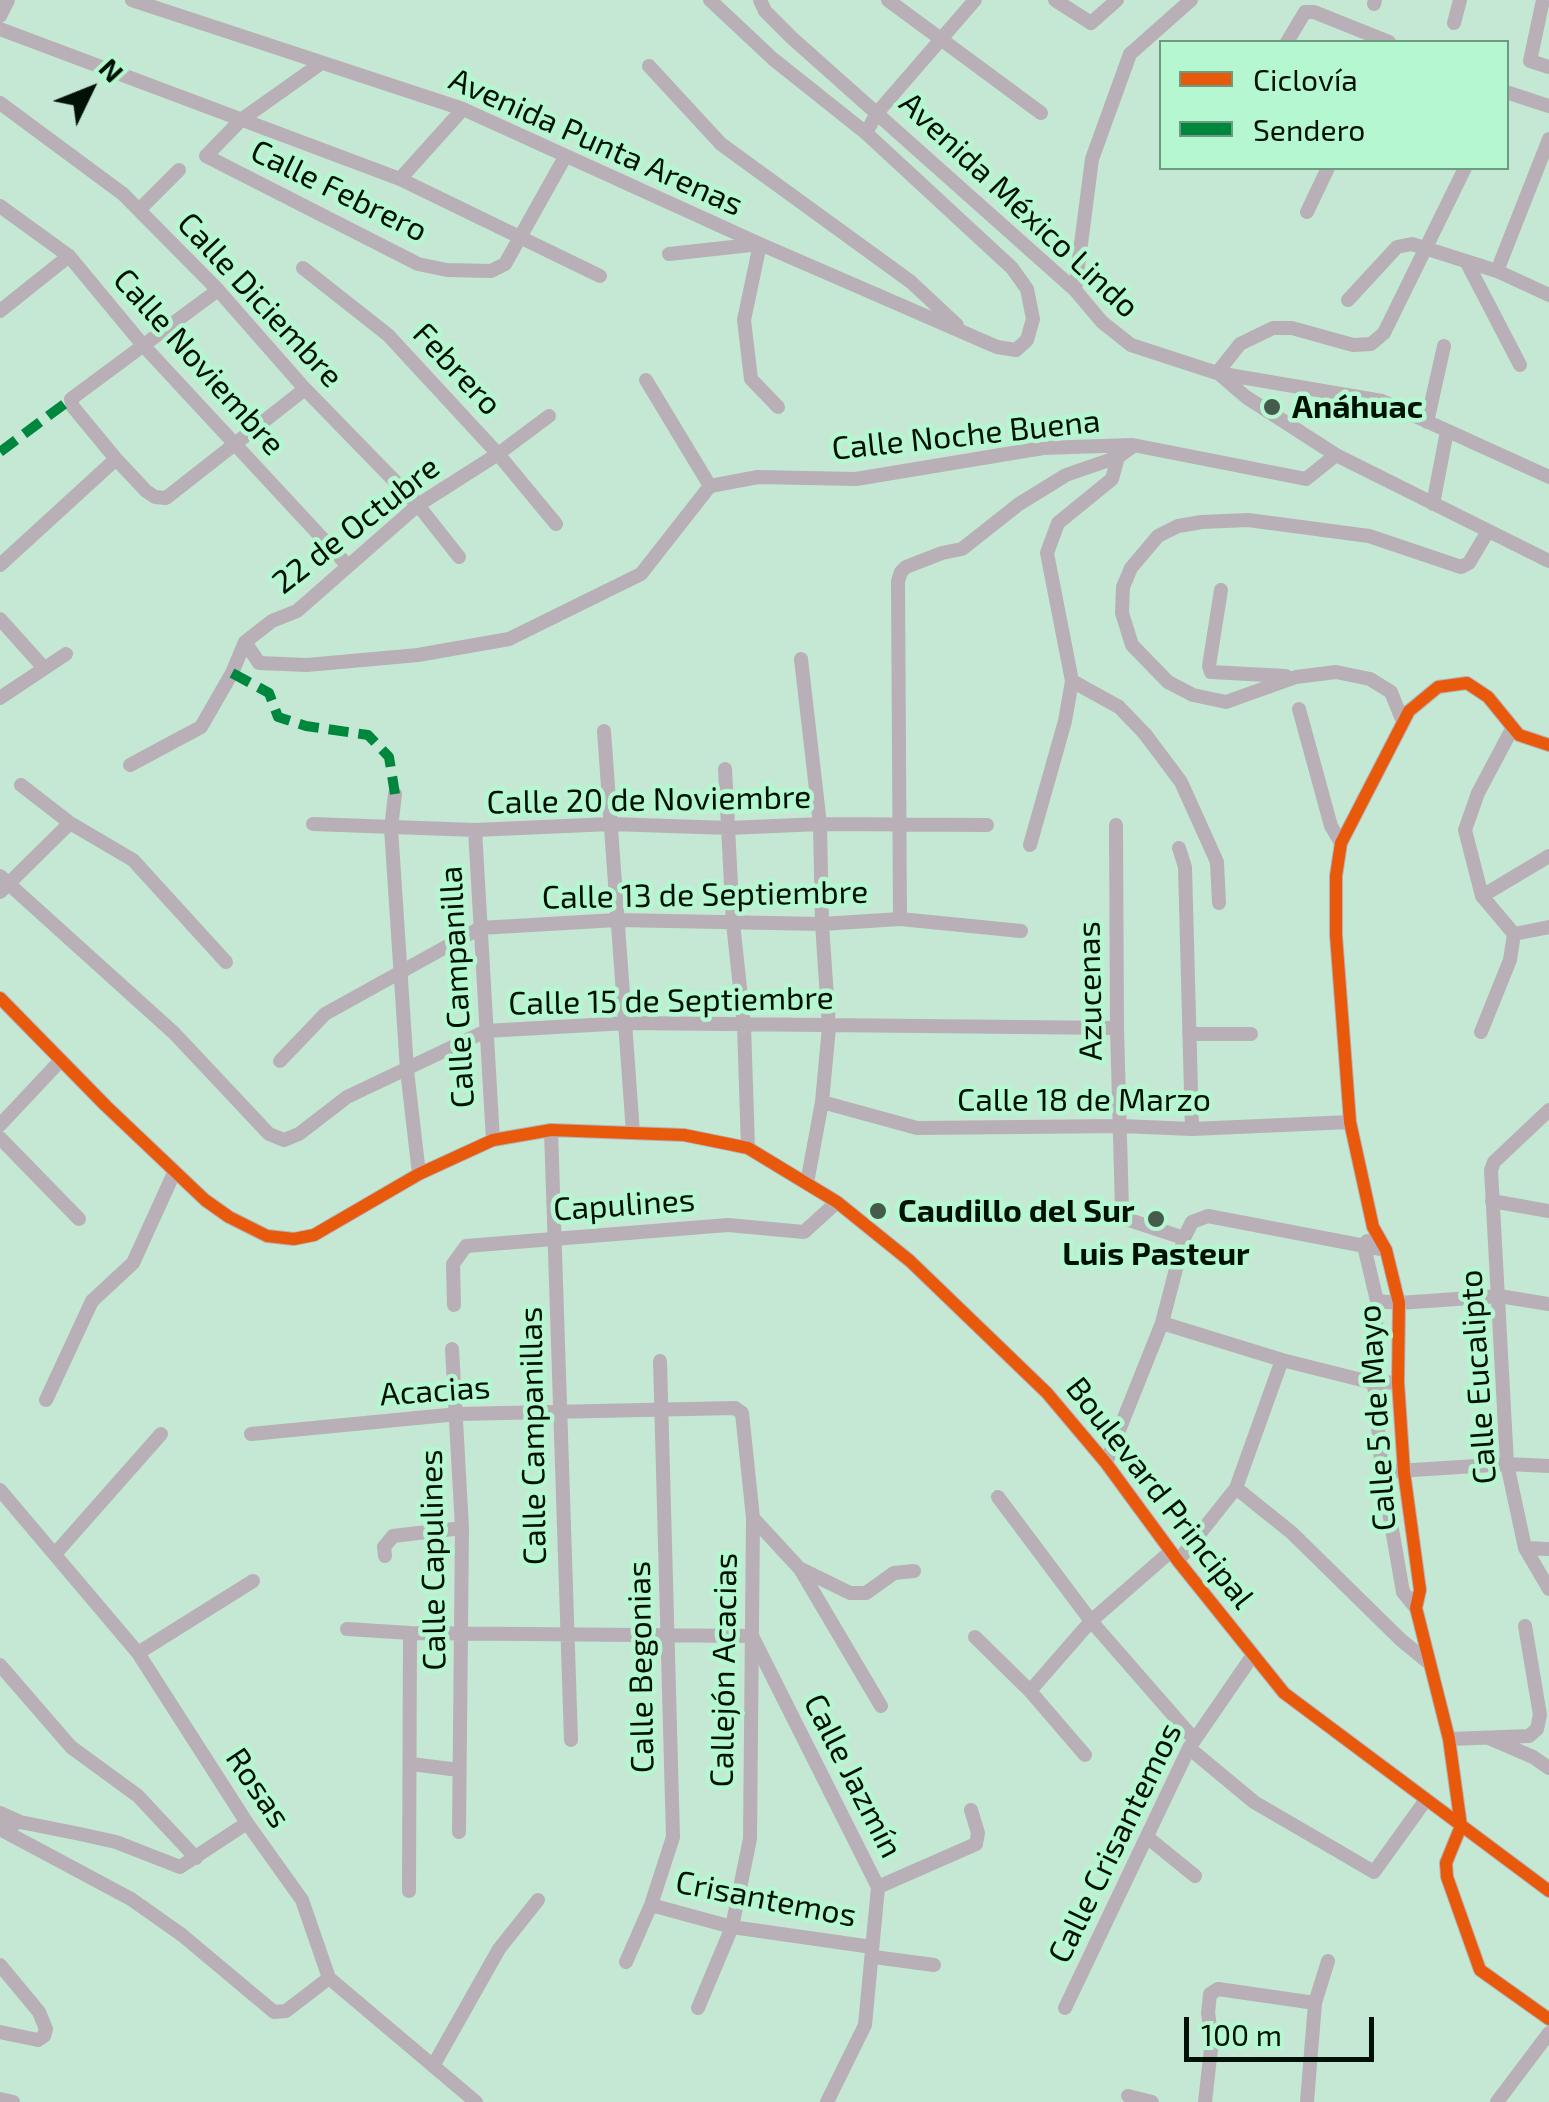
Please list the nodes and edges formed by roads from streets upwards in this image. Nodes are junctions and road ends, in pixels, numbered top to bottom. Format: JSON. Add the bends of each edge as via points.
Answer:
{"nodes":[{"id":1,"x":132,"y":0,"type":"edge"},
{"id":2,"x":710,"y":0,"type":"edge"},
{"id":3,"x":888,"y":0,"type":"edge"},
{"id":4,"x":975,"y":0,"type":"edge"},
{"id":5,"x":1055,"y":0,"type":"edge"},
{"id":6,"x":1117,"y":0,"type":"edge"},
{"id":7,"x":1191,"y":0,"type":"edge"},
{"id":8,"x":1460,"y":0,"type":"edge"},
{"id":9,"x":1542,"y":0,"type":"edge"},
{"id":10,"x":766,"y":4,"type":"edge"},
{"id":11,"x":1454,"y":23,"type":"dead end"},
{"id":12,"x":0,"y":29,"type":"edge"},
{"id":13,"x":792,"y":38,"type":"junction"},
{"id":14,"x":942,"y":39,"type":"junction"},
{"id":15,"x":1288,"y":40,"type":"edge"},
{"id":16,"x":1383,"y":40,"type":"edge"},
{"id":17,"x":773,"y":59,"type":"junction"},
{"id":18,"x":320,"y":64,"type":"junction"},
{"id":19,"x":649,"y":66,"type":"dead end"},
{"id":20,"x":1549,"y":67,"type":"edge"},
{"id":21,"x":1509,"y":93,"type":"edge"},
{"id":22,"x":0,"y":102,"type":"edge"},
{"id":23,"x":1549,"y":106,"type":"edge"},
{"id":24,"x":463,"y":108,"type":"junction"},
{"id":25,"x":878,"y":112,"type":"junction"},
{"id":26,"x":1041,"y":114,"type":"dead end"},
{"id":27,"x":241,"y":120,"type":"junction"},
{"id":28,"x":866,"y":133,"type":"junction"},
{"id":29,"x":1549,"y":140,"type":"edge"},
{"id":30,"x":565,"y":157,"type":"junction"},
{"id":31,"x":179,"y":170,"type":"dead end"},
{"id":32,"x":1327,"y":170,"type":"edge"},
{"id":33,"x":1464,"y":170,"type":"edge"},
{"id":34,"x":400,"y":179,"type":"junction"},
{"id":35,"x":0,"y":206,"type":"edge"},
{"id":36,"x":139,"y":210,"type":"junction"},
{"id":37,"x":1306,"y":212,"type":"dead end"},
{"id":38,"x":520,"y":238,"type":"junction"},
{"id":39,"x":760,"y":244,"type":"junction"},
{"id":40,"x":1426,"y":248,"type":"junction"},
{"id":41,"x":668,"y":254,"type":"dead end"},
{"id":42,"x":69,"y":256,"type":"junction"},
{"id":43,"x":1466,"y":260,"type":"junction"},
{"id":44,"x":303,"y":268,"type":"dead end"},
{"id":45,"x":1498,"y":271,"type":"junction"},
{"id":46,"x":600,"y":276,"type":"dead end"},
{"id":47,"x":218,"y":290,"type":"junction"},
{"id":48,"x":1075,"y":290,"type":"junction"},
{"id":49,"x":1549,"y":296,"type":"edge"},
{"id":50,"x":1348,"y":300,"type":"dead end"},
{"id":51,"x":0,"y":311,"type":"edge"},
{"id":52,"x":965,"y":332,"type":"junction"},
{"id":53,"x":142,"y":344,"type":"junction"},
{"id":54,"x":1444,"y":346,"type":"dead end"},
{"id":55,"x":1520,"y":365,"type":"dead end"},
{"id":56,"x":1217,"y":372,"type":"junction"},
{"id":57,"x":646,"y":380,"type":"dead end"},
{"id":58,"x":305,"y":389,"type":"junction"},
{"id":59,"x":778,"y":407,"type":"dead end"},
{"id":60,"x":549,"y":416,"type":"dead end"},
{"id":61,"x":1427,"y":422,"type":"junction"},
{"id":62,"x":1446,"y":431,"type":"junction"},
{"id":63,"x":235,"y":444,"type":"junction"},
{"id":64,"x":1133,"y":446,"type":"junction"},
{"id":65,"x":498,"y":454,"type":"junction"},
{"id":66,"x":1336,"y":455,"type":"junction"},
{"id":67,"x":1118,"y":458,"type":"junction"},
{"id":68,"x":116,"y":459,"type":"junction"},
{"id":69,"x":1549,"y":477,"type":"edge"},
{"id":70,"x":710,"y":486,"type":"junction"},
{"id":71,"x":1434,"y":504,"type":"junction"},
{"id":72,"x":418,"y":505,"type":"junction"},
{"id":73,"x":556,"y":524,"type":"dead end"},
{"id":74,"x":1488,"y":531,"type":"junction"},
{"id":75,"x":459,"y":557,"type":"dead end"},
{"id":76,"x":1549,"y":561,"type":"edge"},
{"id":77,"x":0,"y":565,"type":"edge"},
{"id":78,"x":348,"y":566,"type":"junction"},
{"id":79,"x":1221,"y":590,"type":"dead end"},
{"id":80,"x":0,"y":619,"type":"edge"},
{"id":81,"x":245,"y":642,"type":"junction"},
{"id":82,"x":66,"y":654,"type":"dead end"},
{"id":83,"x":801,"y":659,"type":"dead end"},
{"id":84,"x":259,"y":663,"type":"junction"},
{"id":85,"x":235,"y":665,"type":"junction"},
{"id":86,"x":44,"y":668,"type":"junction"},
{"id":87,"x":1296,"y":677,"type":"junction"},
{"id":88,"x":1072,"y":682,"type":"junction"},
{"id":89,"x":0,"y":698,"type":"edge"},
{"id":90,"x":1299,"y":709,"type":"dead end"},
{"id":91,"x":1403,"y":722,"type":"junction"},
{"id":92,"x":1512,"y":729,"type":"junction"},
{"id":93,"x":604,"y":731,"type":"dead end"},
{"id":94,"x":1549,"y":744,"type":"edge"},
{"id":95,"x":130,"y":766,"type":"dead end"},
{"id":96,"x":724,"y":770,"type":"dead end"},
{"id":97,"x":21,"y":785,"type":"dead end"},
{"id":98,"x":395,"y":794,"type":"dead end"},
{"id":99,"x":70,"y":823,"type":"junction"},
{"id":100,"x":312,"y":824,"type":"dead end"},
{"id":101,"x":611,"y":824,"type":"junction"},
{"id":102,"x":820,"y":824,"type":"junction"},
{"id":103,"x":987,"y":825,"type":"dead end"},
{"id":104,"x":1116,"y":825,"type":"dead end"},
{"id":105,"x":901,"y":827,"type":"junction"},
{"id":106,"x":391,"y":828,"type":"junction"},
{"id":107,"x":729,"y":828,"type":"junction"},
{"id":108,"x":475,"y":830,"type":"junction"},
{"id":109,"x":1341,"y":844,"type":"junction"},
{"id":110,"x":1030,"y":846,"type":"dead end"},
{"id":111,"x":1179,"y":848,"type":"dead end"},
{"id":112,"x":1549,"y":856,"type":"edge"},
{"id":113,"x":3,"y":884,"type":"edge"},
{"id":114,"x":1482,"y":896,"type":"junction"},
{"id":115,"x":1220,"y":903,"type":"dead end"},
{"id":116,"x":900,"y":919,"type":"junction"},
{"id":117,"x":617,"y":920,"type":"junction"},
{"id":118,"x":733,"y":923,"type":"junction"},
{"id":119,"x":822,"y":924,"type":"junction"},
{"id":120,"x":480,"y":928,"type":"junction"},
{"id":121,"x":1549,"y":928,"type":"edge"},
{"id":122,"x":1021,"y":931,"type":"dead end"},
{"id":123,"x":1514,"y":934,"type":"junction"},
{"id":124,"x":226,"y":962,"type":"dead end"},
{"id":125,"x":400,"y":972,"type":"junction"},
{"id":126,"x":0,"y":998,"type":"edge"},
{"id":127,"x":627,"y":1023,"type":"junction"},
{"id":128,"x":744,"y":1025,"type":"junction"},
{"id":129,"x":829,"y":1027,"type":"junction"},
{"id":130,"x":1117,"y":1028,"type":"junction"},
{"id":131,"x":486,"y":1031,"type":"junction"},
{"id":132,"x":1480,"y":1032,"type":"dead end"},
{"id":133,"x":1189,"y":1034,"type":"junction"},
{"id":134,"x":1251,"y":1034,"type":"dead end"},
{"id":135,"x":61,"y":1060,"type":"junction"},
{"id":136,"x":280,"y":1060,"type":"dead end"},
{"id":137,"x":406,"y":1070,"type":"junction"},
{"id":138,"x":822,"y":1102,"type":"junction"},
{"id":139,"x":1549,"y":1110,"type":"edge"},
{"id":140,"x":1350,"y":1122,"type":"junction"},
{"id":141,"x":0,"y":1125,"type":"edge"},
{"id":142,"x":1121,"y":1126,"type":"junction"},
{"id":143,"x":1192,"y":1129,"type":"junction"},
{"id":144,"x":551,"y":1130,"type":"junction"},
{"id":145,"x":633,"y":1133,"type":"junction"},
{"id":146,"x":0,"y":1138,"type":"edge"},
{"id":147,"x":493,"y":1140,"type":"junction"},
{"id":148,"x":748,"y":1148,"type":"junction"},
{"id":149,"x":174,"y":1173,"type":"junction"},
{"id":150,"x":419,"y":1174,"type":"junction"},
{"id":151,"x":807,"y":1183,"type":"junction"},
{"id":152,"x":1492,"y":1201,"type":"junction"},
{"id":153,"x":837,"y":1202,"type":"junction"},
{"id":154,"x":1549,"y":1211,"type":"edge"},
{"id":155,"x":79,"y":1219,"type":"dead end"},
{"id":156,"x":1373,"y":1227,"type":"junction"},
{"id":157,"x":556,"y":1237,"type":"junction"},
{"id":158,"x":1184,"y":1238,"type":"junction"},
{"id":159,"x":1364,"y":1246,"type":"junction"},
{"id":160,"x":1386,"y":1250,"type":"junction"},
{"id":161,"x":1499,"y":1296,"type":"junction"},
{"id":162,"x":1377,"y":1301,"type":"junction"},
{"id":163,"x":1399,"y":1303,"type":"junction"},
{"id":164,"x":1549,"y":1304,"type":"edge"},
{"id":165,"x":454,"y":1305,"type":"dead end"},
{"id":166,"x":1162,"y":1323,"type":"junction"},
{"id":167,"x":452,"y":1349,"type":"dead end"},
{"id":168,"x":1282,"y":1360,"type":"junction"},
{"id":169,"x":660,"y":1361,"type":"dead end"},
{"id":170,"x":1374,"y":1382,"type":"junction"},
{"id":171,"x":1398,"y":1382,"type":"junction"},
{"id":172,"x":46,"y":1400,"type":"dead end"},
{"id":173,"x":662,"y":1412,"type":"junction"},
{"id":174,"x":742,"y":1413,"type":"joint"},
{"id":175,"x":458,"y":1414,"type":"junction"},
{"id":176,"x":558,"y":1414,"type":"junction"},
{"id":177,"x":161,"y":1434,"type":"dead end"},
{"id":178,"x":251,"y":1434,"type":"dead end"},
{"id":179,"x":1106,"y":1463,"type":"junction"},
{"id":180,"x":1508,"y":1464,"type":"junction"},
{"id":181,"x":1549,"y":1466,"type":"edge"},
{"id":182,"x":1382,"y":1472,"type":"junction"},
{"id":183,"x":1404,"y":1472,"type":"junction"},
{"id":184,"x":1236,"y":1488,"type":"junction"},
{"id":185,"x":0,"y":1490,"type":"edge"},
{"id":186,"x":998,"y":1497,"type":"dead end"},
{"id":187,"x":753,"y":1518,"type":"junction"},
{"id":188,"x":462,"y":1528,"type":"junction"},
{"id":189,"x":1526,"y":1548,"type":"junction"},
{"id":190,"x":1549,"y":1548,"type":"edge"},
{"id":191,"x":55,"y":1554,"type":"junction"},
{"id":192,"x":385,"y":1556,"type":"dead end"},
{"id":193,"x":1174,"y":1556,"type":"junction"},
{"id":194,"x":800,"y":1569,"type":"junction"},
{"id":195,"x":914,"y":1571,"type":"dead end"},
{"id":196,"x":254,"y":1582,"type":"dead end"},
{"id":197,"x":1549,"y":1589,"type":"edge"},
{"id":198,"x":1416,"y":1608,"type":"junction"},
{"id":199,"x":1090,"y":1621,"type":"junction"},
{"id":200,"x":1525,"y":1626,"type":"dead end"},
{"id":201,"x":347,"y":1629,"type":"dead end"},
{"id":202,"x":410,"y":1633,"type":"junction"},
{"id":203,"x":462,"y":1633,"type":"junction"},
{"id":204,"x":565,"y":1633,"type":"junction"},
{"id":205,"x":668,"y":1634,"type":"junction"},
{"id":206,"x":752,"y":1636,"type":"junction"},
{"id":207,"x":974,"y":1637,"type":"dead end"},
{"id":208,"x":138,"y":1653,"type":"junction"},
{"id":209,"x":1253,"y":1655,"type":"junction"},
{"id":210,"x":1428,"y":1662,"type":"junction"},
{"id":211,"x":0,"y":1666,"type":"edge"},
{"id":212,"x":1030,"y":1691,"type":"junction"},
{"id":213,"x":881,"y":1706,"type":"dead end"},
{"id":214,"x":1483,"y":1736,"type":"junction"},
{"id":215,"x":1449,"y":1739,"type":"junction"},
{"id":216,"x":571,"y":1740,"type":"dead end"},
{"id":217,"x":1192,"y":1744,"type":"junction"},
{"id":218,"x":1085,"y":1755,"type":"dead end"},
{"id":219,"x":410,"y":1764,"type":"junction"},
{"id":220,"x":1549,"y":1768,"type":"edge"},
{"id":221,"x":460,"y":1770,"type":"junction"},
{"id":222,"x":1425,"y":1801,"type":"junction"},
{"id":223,"x":971,"y":1810,"type":"dead end"},
{"id":224,"x":0,"y":1813,"type":"edge"},
{"id":225,"x":20,"y":1822,"type":"junction"},
{"id":226,"x":247,"y":1823,"type":"junction"},
{"id":227,"x":1461,"y":1826,"type":"junction"},
{"id":228,"x":0,"y":1828,"type":"edge"},
{"id":229,"x":459,"y":1832,"type":"dead end"},
{"id":230,"x":1147,"y":1836,"type":"junction"},
{"id":231,"x":196,"y":1858,"type":"junction"},
{"id":232,"x":1195,"y":1876,"type":"dead end"},
{"id":233,"x":878,"y":1887,"type":"junction"},
{"id":234,"x":409,"y":1891,"type":"dead end"},
{"id":235,"x":1549,"y":1891,"type":"edge"},
{"id":236,"x":538,"y":1900,"type":"dead end"},
{"id":237,"x":650,"y":1905,"type":"junction"},
{"id":238,"x":732,"y":1927,"type":"junction"},
{"id":239,"x":873,"y":1952,"type":"junction"},
{"id":240,"x":1328,"y":1961,"type":"dead end"},
{"id":241,"x":626,"y":1962,"type":"dead end"},
{"id":242,"x":934,"y":1965,"type":"dead end"},
{"id":243,"x":0,"y":1966,"type":"edge"},
{"id":244,"x":329,"y":1978,"type":"junction"},
{"id":245,"x":1314,"y":2003,"type":"junction"},
{"id":246,"x":698,"y":2008,"type":"dead end"},
{"id":247,"x":1065,"y":2008,"type":"dead end"},
{"id":248,"x":1549,"y":2019,"type":"edge"},
{"id":249,"x":0,"y":2032,"type":"edge"},
{"id":250,"x":1549,"y":2033,"type":"edge"},
{"id":251,"x":433,"y":2066,"type":"junction"},
{"id":252,"x":1128,"y":2096,"type":"dead end"},
{"id":253,"x":0,"y":2099,"type":"edge"},
{"id":254,"x":1504,"y":2100,"type":"edge"},
{"id":255,"x":829,"y":2101,"type":"edge"},
{"id":256,"x":13,"y":2102,"type":"edge"},
{"id":257,"x":476,"y":2102,"type":"edge"},
{"id":258,"x":1152,"y":2102,"type":"edge"},
{"id":259,"x":1206,"y":2102,"type":"edge"},
{"id":260,"x":1307,"y":2102,"type":"edge"}],
"edges":[{"from":1,"to":18,"type":"street","name":"Avenida Punta Arenas"},
{"from":2,"to":17,"type":"street"},
{"from":3,"to":14,"type":"street"},
{"from":4,"to":14,"type":"street"},
{"from":5,"to":6,"type":"street","via":[[1091,23]]},
{"from":7,"to":48,"type":"street","via":[[1130,54],[1092,159]]},
{"from":8,"to":11,"type":"street"},
{"from":9,"to":20,"type":"street","via":[[1530,60]]},
{"from":10,"to":13,"type":"street","name":"Avenida México Lindo"},
{"from":12,"to":27,"type":"street"},
{"from":13,"to":17,"type":"street"},
{"from":13,"to":25,"type":"street","name":"Avenida México Lindo"},
{"from":14,"to":25,"type":"street"},
{"from":14,"to":26,"type":"street"},
{"from":15,"to":16,"type":"street","via":[[1305,12],[1314,12]]},
{"from":17,"to":28,"type":"street"},
{"from":18,"to":24,"type":"street","name":"Avenida Punta Arenas"},
{"from":18,"to":27,"type":"street"},
{"from":19,"to":52,"type":"street","via":[[721,144],[911,282]]},
{"from":21,"to":23,"type":"street"},
{"from":22,"to":36,"type":"street","name":"Calle Diciembre"},
{"from":24,"to":30,"type":"street","name":"Avenida Punta Arenas"},
{"from":24,"to":34,"type":"street"},
{"from":25,"to":28,"type":"street"},
{"from":25,"to":48,"type":"street","name":"Avenida México Lindo"},
{"from":27,"to":34,"type":"street"},
{"from":27,"to":38,"type":"street","name":"Calle Febrero","via":[[206,156],[418,264],[491,271],[505,264]]},
{"from":28,"to":52,"type":"street","name":"Avenida Punta Arenas","via":[[1027,289],[1033,320],[1016,350]]},
{"from":29,"to":45,"type":"street"},
{"from":30,"to":38,"type":"street","name":"Calle Febrero"},
{"from":30,"to":39,"type":"street","name":"Avenida Punta Arenas"},
{"from":31,"to":36,"type":"street"},
{"from":32,"to":37,"type":"street"},
{"from":33,"to":40,"type":"street"},
{"from":34,"to":38,"type":"street"},
{"from":35,"to":42,"type":"street","name":"Calle Noviembre"},
{"from":36,"to":47,"type":"street","name":"Calle Diciembre"},
{"from":38,"to":46,"type":"street"},
{"from":39,"to":41,"type":"street"},
{"from":39,"to":52,"type":"street","name":"Avenida Punta Arenas"},
{"from":39,"to":59,"type":"street","via":[[744,320],[751,380]]},
{"from":40,"to":43,"type":"street"},
{"from":40,"to":50,"type":"street","via":[[1397,247]]},
{"from":40,"to":56,"type":"street","via":[[1384,333],[1371,344],[1273,328],[1240,344]]},
{"from":42,"to":51,"type":"street"},
{"from":42,"to":53,"type":"street","name":"Calle Noviembre"},
{"from":43,"to":45,"type":"street"},
{"from":43,"to":55,"type":"street"},
{"from":44,"to":65,"type":"street","name":"Febrero","via":[[388,334]]},
{"from":45,"to":49,"type":"street"},
{"from":47,"to":53,"type":"street"},
{"from":47,"to":58,"type":"street","name":"Calle Diciembre"},
{"from":48,"to":56,"type":"street","name":"Avenida México Lindo","via":[[1131,345]]},
{"from":53,"to":63,"type":"street","name":"Calle Noviembre"},
{"from":53,"to":68,"type":"street","via":[[71,399]]},
{"from":54,"to":61,"type":"street"},
{"from":56,"to":61,"type":"street","name":"Avenida México Lindo","via":[[1382,402]]},
{"from":56,"to":66,"type":"street"},
{"from":57,"to":70,"type":"street"},
{"from":58,"to":63,"type":"street"},
{"from":58,"to":72,"type":"street","name":"Calle Diciembre"},
{"from":60,"to":65,"type":"street","name":"22 de Octubre"},
{"from":61,"to":62,"type":"street","name":"Avenida México Lindo"},
{"from":62,"to":69,"type":"street","name":"Avenida México Lindo"},
{"from":62,"to":71,"type":"street"},
{"from":63,"to":68,"type":"street","via":[[166,498],[146,491]]},
{"from":63,"to":78,"type":"street","name":"Calle Noviembre"},
{"from":64,"to":66,"type":"street","name":"Calle Noche Buena","via":[[1306,479]]},
{"from":64,"to":67,"type":"street"},
{"from":64,"to":70,"type":"street","name":"Calle Noche Buena","via":[[1043,448],[856,479],[758,478]]},
{"from":65,"to":72,"type":"street","name":"22 de Octubre"},
{"from":65,"to":73,"type":"street","name":"Febrero"},
{"from":66,"to":71,"type":"street"},
{"from":67,"to":88,"type":"street","via":[[1112,479],[1058,522],[1047,553]]},
{"from":67,"to":105,"type":"street","via":[[1066,475],[962,550],[901,572]]},
{"from":68,"to":77,"type":"street"},
{"from":70,"to":84,"type":"street","via":[[641,574],[509,639],[418,656]]},
{"from":71,"to":74,"type":"street"},
{"from":72,"to":75,"type":"street","name":"Calle Diciembre"},
{"from":72,"to":78,"type":"street","name":"22 de Octubre"},
{"from":74,"to":76,"type":"street"},
{"from":74,"to":87,"type":"street","via":[[1461,567],[1369,536],[1248,520],[1178,526],[1142,552],[1123,587],[1122,612],[1132,645],[1168,682],[1226,702]]},
{"from":78,"to":81,"type":"street","name":"22 de Octubre","via":[[297,611]]},
{"from":79,"to":87,"type":"street","via":[[1211,672]]},
{"from":80,"to":86,"type":"street"},
{"from":81,"to":84,"type":"street"},
{"from":81,"to":85,"type":"street"},
{"from":82,"to":86,"type":"street"},
{"from":83,"to":102,"type":"street"},
{"from":84,"to":85,"type":"street"},
{"from":85,"to":95,"type":"street","via":[[200,728]]},
{"from":86,"to":89,"type":"street"},
{"from":87,"to":91,"type":"street","via":[[1336,672],[1370,678],[1391,692]]},
{"from":88,"to":110,"type":"street"},
{"from":88,"to":115,"type":"street","via":[[1120,707],[1181,782],[1217,862]]},
{"from":90,"to":109,"type":"street","name":"Calle 5 de Mayo"},
{"from":91,"to":92,"type":"street","name":"Calle 5 de Mayo","via":[[1438,687],[1467,683],[1488,697]]},
{"from":91,"to":109,"type":"street","name":"Calle 5 de Mayo"},
{"from":92,"to":94,"type":"street"},
{"from":92,"to":114,"type":"street","via":[[1465,830]]},
{"from":93,"to":101,"type":"street"},
{"from":96,"to":107,"type":"street"},
{"from":97,"to":99,"type":"street"},
{"from":98,"to":106,"type":"street"},
{"from":99,"to":113,"type":"street"},
{"from":99,"to":124,"type":"street","via":[[133,860]]},
{"from":100,"to":106,"type":"street","name":"Calle 20 de Noviembre"},
{"from":101,"to":107,"type":"street","name":"Calle 20 de Noviembre"},
{"from":101,"to":108,"type":"street","name":"Calle 20 de Noviembre"},
{"from":101,"to":117,"type":"street"},
{"from":102,"to":105,"type":"street","name":"Calle 20 de Noviembre"},
{"from":102,"to":107,"type":"street","name":"Calle 20 de Noviembre"},
{"from":102,"to":119,"type":"street"},
{"from":103,"to":105,"type":"street","name":"Calle 20 de Noviembre"},
{"from":104,"to":130,"type":"street","name":"Azucenas"},
{"from":105,"to":116,"type":"street"},
{"from":106,"to":108,"type":"street","name":"Calle 20 de Noviembre"},
{"from":106,"to":125,"type":"street"},
{"from":107,"to":118,"type":"street"},
{"from":108,"to":120,"type":"street","name":"Calle Campanilla"},
{"from":109,"to":140,"type":"street","name":"Calle 5 de Mayo","via":[[1336,936]]},
{"from":111,"to":133,"type":"street","via":[[1186,867]]},
{"from":112,"to":114,"type":"street"},
{"from":113,"to":137,"type":"street","name":"Calle 15 de Septiembre","via":[[174,1033],[269,1134],[284,1140],[298,1134],[347,1097]]},
{"from":114,"to":123,"type":"street"},
{"from":116,"to":119,"type":"street","name":"Calle 13 de Septiembre"},
{"from":116,"to":122,"type":"street","name":"Calle 13 de Septiembre"},
{"from":117,"to":118,"type":"street","name":"Calle 13 de Septiembre"},
{"from":117,"to":120,"type":"street","name":"Calle 13 de Septiembre"},
{"from":117,"to":127,"type":"street"},
{"from":118,"to":119,"type":"street","name":"Calle 13 de Septiembre"},
{"from":118,"to":128,"type":"street"},
{"from":119,"to":129,"type":"street"},
{"from":120,"to":125,"type":"street","name":"Calle 13 de Septiembre"},
{"from":120,"to":131,"type":"street","name":"Calle Campanilla"},
{"from":121,"to":123,"type":"street"},
{"from":123,"to":132,"type":"street"},
{"from":125,"to":136,"type":"street","name":"Calle 13 de Septiembre","via":[[325,1014]]},
{"from":125,"to":137,"type":"street"},
{"from":126,"to":135,"type":"street","name":"Boulevard Principal"},
{"from":127,"to":128,"type":"street","name":"Calle 15 de Septiembre"},
{"from":127,"to":131,"type":"street","name":"Calle 15 de Septiembre"},
{"from":127,"to":145,"type":"street"},
{"from":128,"to":129,"type":"street","name":"Calle 15 de Septiembre"},
{"from":128,"to":148,"type":"street"},
{"from":129,"to":130,"type":"street","name":"Calle 15 de Septiembre"},
{"from":129,"to":138,"type":"street"},
{"from":130,"to":142,"type":"street","name":"Azucenas"},
{"from":131,"to":137,"type":"street","name":"Calle 15 de Septiembre"},
{"from":131,"to":147,"type":"street","name":"Calle Campanilla"},
{"from":133,"to":134,"type":"street"},
{"from":133,"to":143,"type":"street"},
{"from":135,"to":141,"type":"street"},
{"from":135,"to":149,"type":"street","name":"Boulevard Principal"},
{"from":137,"to":150,"type":"street"},
{"from":138,"to":142,"type":"street","name":"Calle 18 de Marzo","via":[[917,1128]]},
{"from":138,"to":151,"type":"street"},
{"from":139,"to":152,"type":"street","name":"Calle Eucalipto","via":[[1494,1162]]},
{"from":140,"to":143,"type":"street","name":"Calle 18 de Marzo"},
{"from":140,"to":156,"type":"street","name":"Calle 5 de Mayo"},
{"from":142,"to":143,"type":"street","name":"Calle 18 de Marzo"},
{"from":142,"to":158,"type":"street","name":"Azucenas","via":[[1124,1215]]},
{"from":144,"to":145,"type":"street","name":"Boulevard Principal"},
{"from":144,"to":147,"type":"street","name":"Boulevard Principal"},
{"from":144,"to":157,"type":"street","name":"Calle Campanillas"},
{"from":145,"to":148,"type":"street","name":"Boulevard Principal"},
{"from":146,"to":155,"type":"street"},
{"from":147,"to":150,"type":"street","name":"Boulevard Principal"},
{"from":148,"to":151,"type":"street","name":"Boulevard Principal"},
{"from":149,"to":150,"type":"street","name":"Boulevard Principal","via":[[229,1217],[267,1236],[294,1239]]},
{"from":149,"to":172,"type":"street","via":[[133,1262],[92,1301]]},
{"from":151,"to":153,"type":"street","name":"Boulevard Principal"},
{"from":152,"to":154,"type":"street"},
{"from":152,"to":161,"type":"street","name":"Calle Eucalipto"},
{"from":153,"to":157,"type":"street","name":"Capulines","via":[[804,1232],[728,1226]]},
{"from":153,"to":179,"type":"street","name":"Boulevard Principal","via":[[979,1325]]},
{"from":156,"to":159,"type":"street"},
{"from":156,"to":160,"type":"street","name":"Calle 5 de Mayo"},
{"from":157,"to":165,"type":"street","name":"Capulines","via":[[466,1246],[453,1264]]},
{"from":157,"to":176,"type":"street","name":"Calle Campanillas"},
{"from":158,"to":159,"type":"street","via":[[1192,1222],[1208,1216]]},
{"from":158,"to":166,"type":"street"},
{"from":159,"to":160,"type":"street"},
{"from":159,"to":162,"type":"street","name":"Calle 5 de Mayo"},
{"from":160,"to":163,"type":"street","name":"Calle 5 de Mayo"},
{"from":161,"to":163,"type":"street"},
{"from":161,"to":164,"type":"street"},
{"from":161,"to":180,"type":"street","name":"Calle Eucalipto"},
{"from":162,"to":163,"type":"street"},
{"from":162,"to":170,"type":"street","name":"Calle 5 de Mayo"},
{"from":163,"to":171,"type":"street","name":"Calle 5 de Mayo"},
{"from":166,"to":168,"type":"street"},
{"from":166,"to":179,"type":"street"},
{"from":167,"to":175,"type":"street","name":"Calle Capulines"},
{"from":168,"to":170,"type":"street"},
{"from":168,"to":184,"type":"street"},
{"from":169,"to":173,"type":"street","name":"Calle Begonias"},
{"from":170,"to":171,"type":"street"},
{"from":170,"to":182,"type":"street","name":"Calle 5 de Mayo"},
{"from":171,"to":183,"type":"street","name":"Calle 5 de Mayo"},
{"from":173,"to":174,"type":"street","name":"Acacias"},
{"from":173,"to":176,"type":"street","name":"Acacias"},
{"from":173,"to":205,"type":"street","name":"Calle Begonias"},
{"from":174,"to":187,"type":"street","name":"Callejón Acacias"},
{"from":175,"to":176,"type":"street","name":"Acacias"},
{"from":175,"to":178,"type":"street","name":"Acacias"},
{"from":175,"to":188,"type":"street","name":"Calle Capulines"},
{"from":176,"to":204,"type":"street","name":"Calle Campanillas"},
{"from":177,"to":191,"type":"street"},
{"from":179,"to":193,"type":"street","name":"Boulevard Principal"},
{"from":180,"to":181,"type":"street"},
{"from":180,"to":183,"type":"street"},
{"from":180,"to":189,"type":"street","name":"Calle Eucalipto"},
{"from":182,"to":183,"type":"street"},
{"from":182,"to":198,"type":"street","name":"Calle 5 de Mayo","via":[[1403,1592]]},
{"from":183,"to":198,"type":"street","name":"Calle 5 de Mayo","via":[[1420,1590]]},
{"from":184,"to":193,"type":"street"},
{"from":184,"to":210,"type":"street"},
{"from":185,"to":191,"type":"street","name":"Rosas"},
{"from":186,"to":199,"type":"street"},
{"from":187,"to":194,"type":"street"},
{"from":187,"to":206,"type":"street","name":"Callejón Acacias"},
{"from":188,"to":192,"type":"street","via":[[393,1536]]},
{"from":188,"to":203,"type":"street","name":"Calle Capulines"},
{"from":189,"to":190,"type":"street"},
{"from":189,"to":197,"type":"street","name":"Calle Eucalipto"},
{"from":191,"to":208,"type":"street","name":"Rosas"},
{"from":193,"to":199,"type":"street"},
{"from":193,"to":209,"type":"street","name":"Boulevard Principal"},
{"from":194,"to":195,"type":"street","via":[[850,1594],[866,1594],[894,1573]]},
{"from":194,"to":213,"type":"street"},
{"from":196,"to":208,"type":"street"},
{"from":198,"to":210,"type":"street","name":"Calle 5 de Mayo"},
{"from":199,"to":212,"type":"street"},
{"from":199,"to":217,"type":"street"},
{"from":200,"to":214,"type":"street","via":[[1537,1729],[1529,1736]]},
{"from":201,"to":202,"type":"street"},
{"from":202,"to":203,"type":"street"},
{"from":202,"to":219,"type":"street"},
{"from":203,"to":204,"type":"street"},
{"from":203,"to":221,"type":"street","name":"Calle Capulines"},
{"from":204,"to":205,"type":"street"},
{"from":204,"to":216,"type":"street","name":"Calle Campanillas"},
{"from":205,"to":206,"type":"street"},
{"from":205,"to":237,"type":"street","name":"Calle Begonias","via":[[673,1838]]},
{"from":206,"to":233,"type":"street","name":"Calle Jazmín"},
{"from":206,"to":238,"type":"street","name":"Callejón Acacias","via":[[750,1839]]},
{"from":207,"to":212,"type":"street"},
{"from":208,"to":226,"type":"street","name":"Rosas"},
{"from":209,"to":217,"type":"street","name":"Calle Crisantemos"},
{"from":209,"to":222,"type":"street","name":"Boulevard Principal","via":[[1298,1704]]},
{"from":210,"to":215,"type":"street","name":"Calle 5 de Mayo"},
{"from":211,"to":231,"type":"street","via":[[71,1747],[138,1796]]},
{"from":212,"to":218,"type":"street"},
{"from":214,"to":215,"type":"street"},
{"from":214,"to":220,"type":"street"},
{"from":215,"to":227,"type":"street","name":"Calle 5 de Mayo"},
{"from":217,"to":222,"type":"street","via":[[1254,1802],[1374,1872]]},
{"from":217,"to":230,"type":"street","name":"Calle Crisantemos"},
{"from":219,"to":221,"type":"street"},
{"from":219,"to":234,"type":"street"},
{"from":221,"to":229,"type":"street","name":"Calle Capulines"},
{"from":222,"to":227,"type":"street","name":"Boulevard Principal"},
{"from":223,"to":233,"type":"street","via":[[976,1844]]},
{"from":224,"to":225,"type":"street"},
{"from":225,"to":228,"type":"street"},
{"from":225,"to":231,"type":"street","via":[[116,1842],[180,1867]]},
{"from":226,"to":231,"type":"street"},
{"from":226,"to":244,"type":"street","name":"Rosas","via":[[302,1900]]},
{"from":227,"to":235,"type":"street","name":"Boulevard Principal"},
{"from":227,"to":248,"type":"street","via":[[1447,1877],[1472,1954],[1480,1970]]},
{"from":228,"to":244,"type":"street","via":[[131,1899],[274,2012],[286,2011]]},
{"from":230,"to":232,"type":"street"},
{"from":230,"to":247,"type":"street","name":"Calle Crisantemos"},
{"from":233,"to":239,"type":"street","name":"Calle Jazmín"},
{"from":236,"to":251,"type":"street","via":[[499,1949]]},
{"from":237,"to":238,"type":"street","name":"Crisantemos"},
{"from":237,"to":241,"type":"street","name":"Calle Begonias"},
{"from":238,"to":239,"type":"street","name":"Crisantemos"},
{"from":238,"to":246,"type":"street","name":"Callejón Acacias"},
{"from":239,"to":242,"type":"street","name":"Crisantemos"},
{"from":239,"to":255,"type":"street","name":"Calle Jazmín","via":[[865,2025]]},
{"from":240,"to":245,"type":"street"},
{"from":243,"to":249,"type":"street","via":[[46,2028],[38,2040]]},
{"from":244,"to":251,"type":"street"},
{"from":245,"to":259,"type":"street","via":[[1218,1989],[1210,1994]]},
{"from":245,"to":260,"type":"street"},
{"from":250,"to":254,"type":"street"},
{"from":251,"to":257,"type":"street"},
{"from":252,"to":258,"type":"street"},
{"from":253,"to":256,"type":"street"}]}
